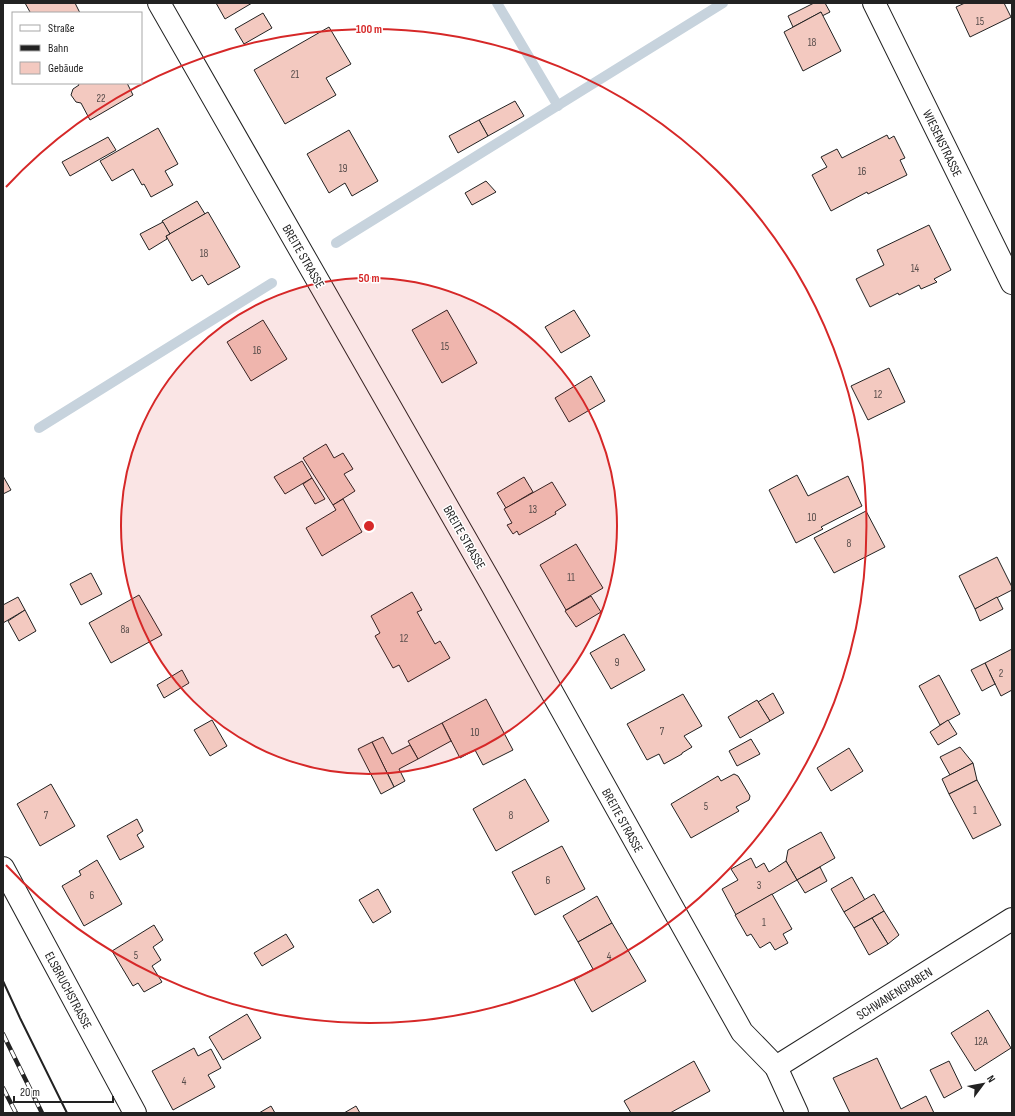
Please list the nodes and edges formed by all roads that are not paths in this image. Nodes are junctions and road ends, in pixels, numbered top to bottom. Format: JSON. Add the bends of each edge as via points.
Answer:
{"nodes":[{"id":1,"x":159,"y":3,"type":"edge"},
{"id":2,"x":874,"y":3,"type":"edge"},
{"id":3,"x":1012,"y":283,"type":"edge"},
{"id":4,"x":3,"y":868,"type":"edge"},
{"id":5,"x":1012,"y":919,"type":"edge"},
{"id":6,"x":776,"y":1067,"type":"junction"},
{"id":7,"x":135,"y":1113,"type":"edge"},
{"id":8,"x":797,"y":1113,"type":"edge"}],
"edges":[{"from":1,"to":6,"type":"street","name":"BREITE STRASSE","via":[[488,578],[742,1032]]},
{"from":2,"to":3,"type":"street","name":"WIESENSTRASSE"},
{"from":4,"to":7,"type":"street","name":"ELSBRUCHSTRASSE"},
{"from":5,"to":6,"type":"street","name":"SCHWANENGRABEN"},
{"from":6,"to":8,"type":"street","name":"BREITE STRASSE"}]}
